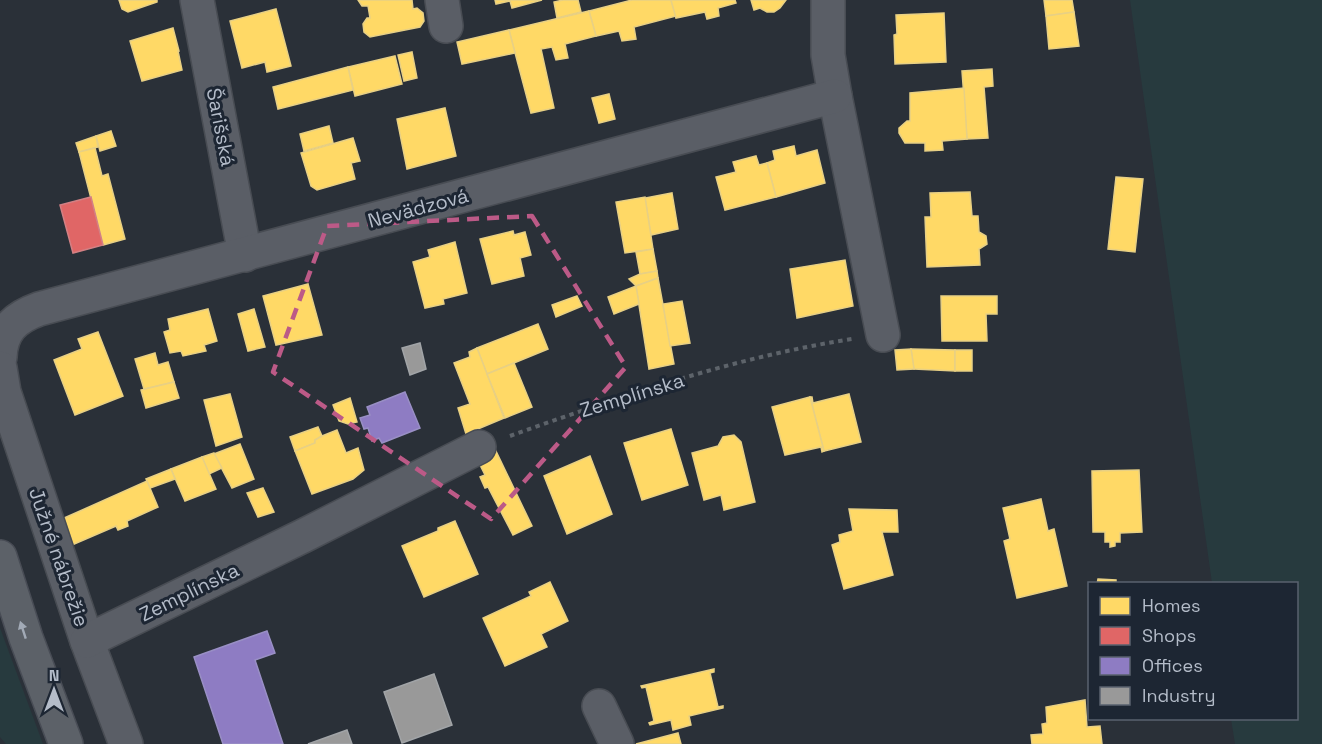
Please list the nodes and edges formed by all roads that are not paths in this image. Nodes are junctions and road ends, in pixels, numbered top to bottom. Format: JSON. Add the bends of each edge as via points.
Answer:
{"nodes":[{"id":1,"x":197,"y":0,"type":"edge"},
{"id":2,"x":828,"y":0,"type":"edge"},
{"id":3,"x":835,"y":96,"type":"junction"},
{"id":4,"x":245,"y":255,"type":"junction"},
{"id":5,"x":883,"y":335,"type":"road end"},
{"id":6,"x":4,"y":344,"type":"edge"},
{"id":7,"x":0,"y":368,"type":"edge"},
{"id":8,"x":479,"y":447,"type":"road end"},
{"id":9,"x":0,"y":557,"type":"edge"},
{"id":10,"x":87,"y":641,"type":"junction"},
{"id":11,"x":599,"y":706,"type":"dead end"},
{"id":12,"x":66,"y":744,"type":"edge"},
{"id":13,"x":126,"y":744,"type":"edge"},
{"id":14,"x":617,"y":744,"type":"edge"}],
"edges":[{"from":1,"to":4,"type":"street","name":"Šarišská"},
{"from":2,"to":3,"type":"street","via":[[828,56]]},
{"from":3,"to":4,"type":"street","name":"Nevädzová"},
{"from":3,"to":5,"type":"street"},
{"from":4,"to":6,"type":"street","name":"Nevädzová","via":[[24,314]]},
{"from":7,"to":10,"type":"street","name":"Južné nábrežie","via":[[4,392]]},
{"from":8,"to":10,"type":"street","name":"Zemplínska"},
{"from":12,"to":9,"type":"main road","one_way":true},
{"from":10,"to":13,"type":"street","name":"Južné nábrežie"},
{"from":11,"to":14,"type":"street"}]}
